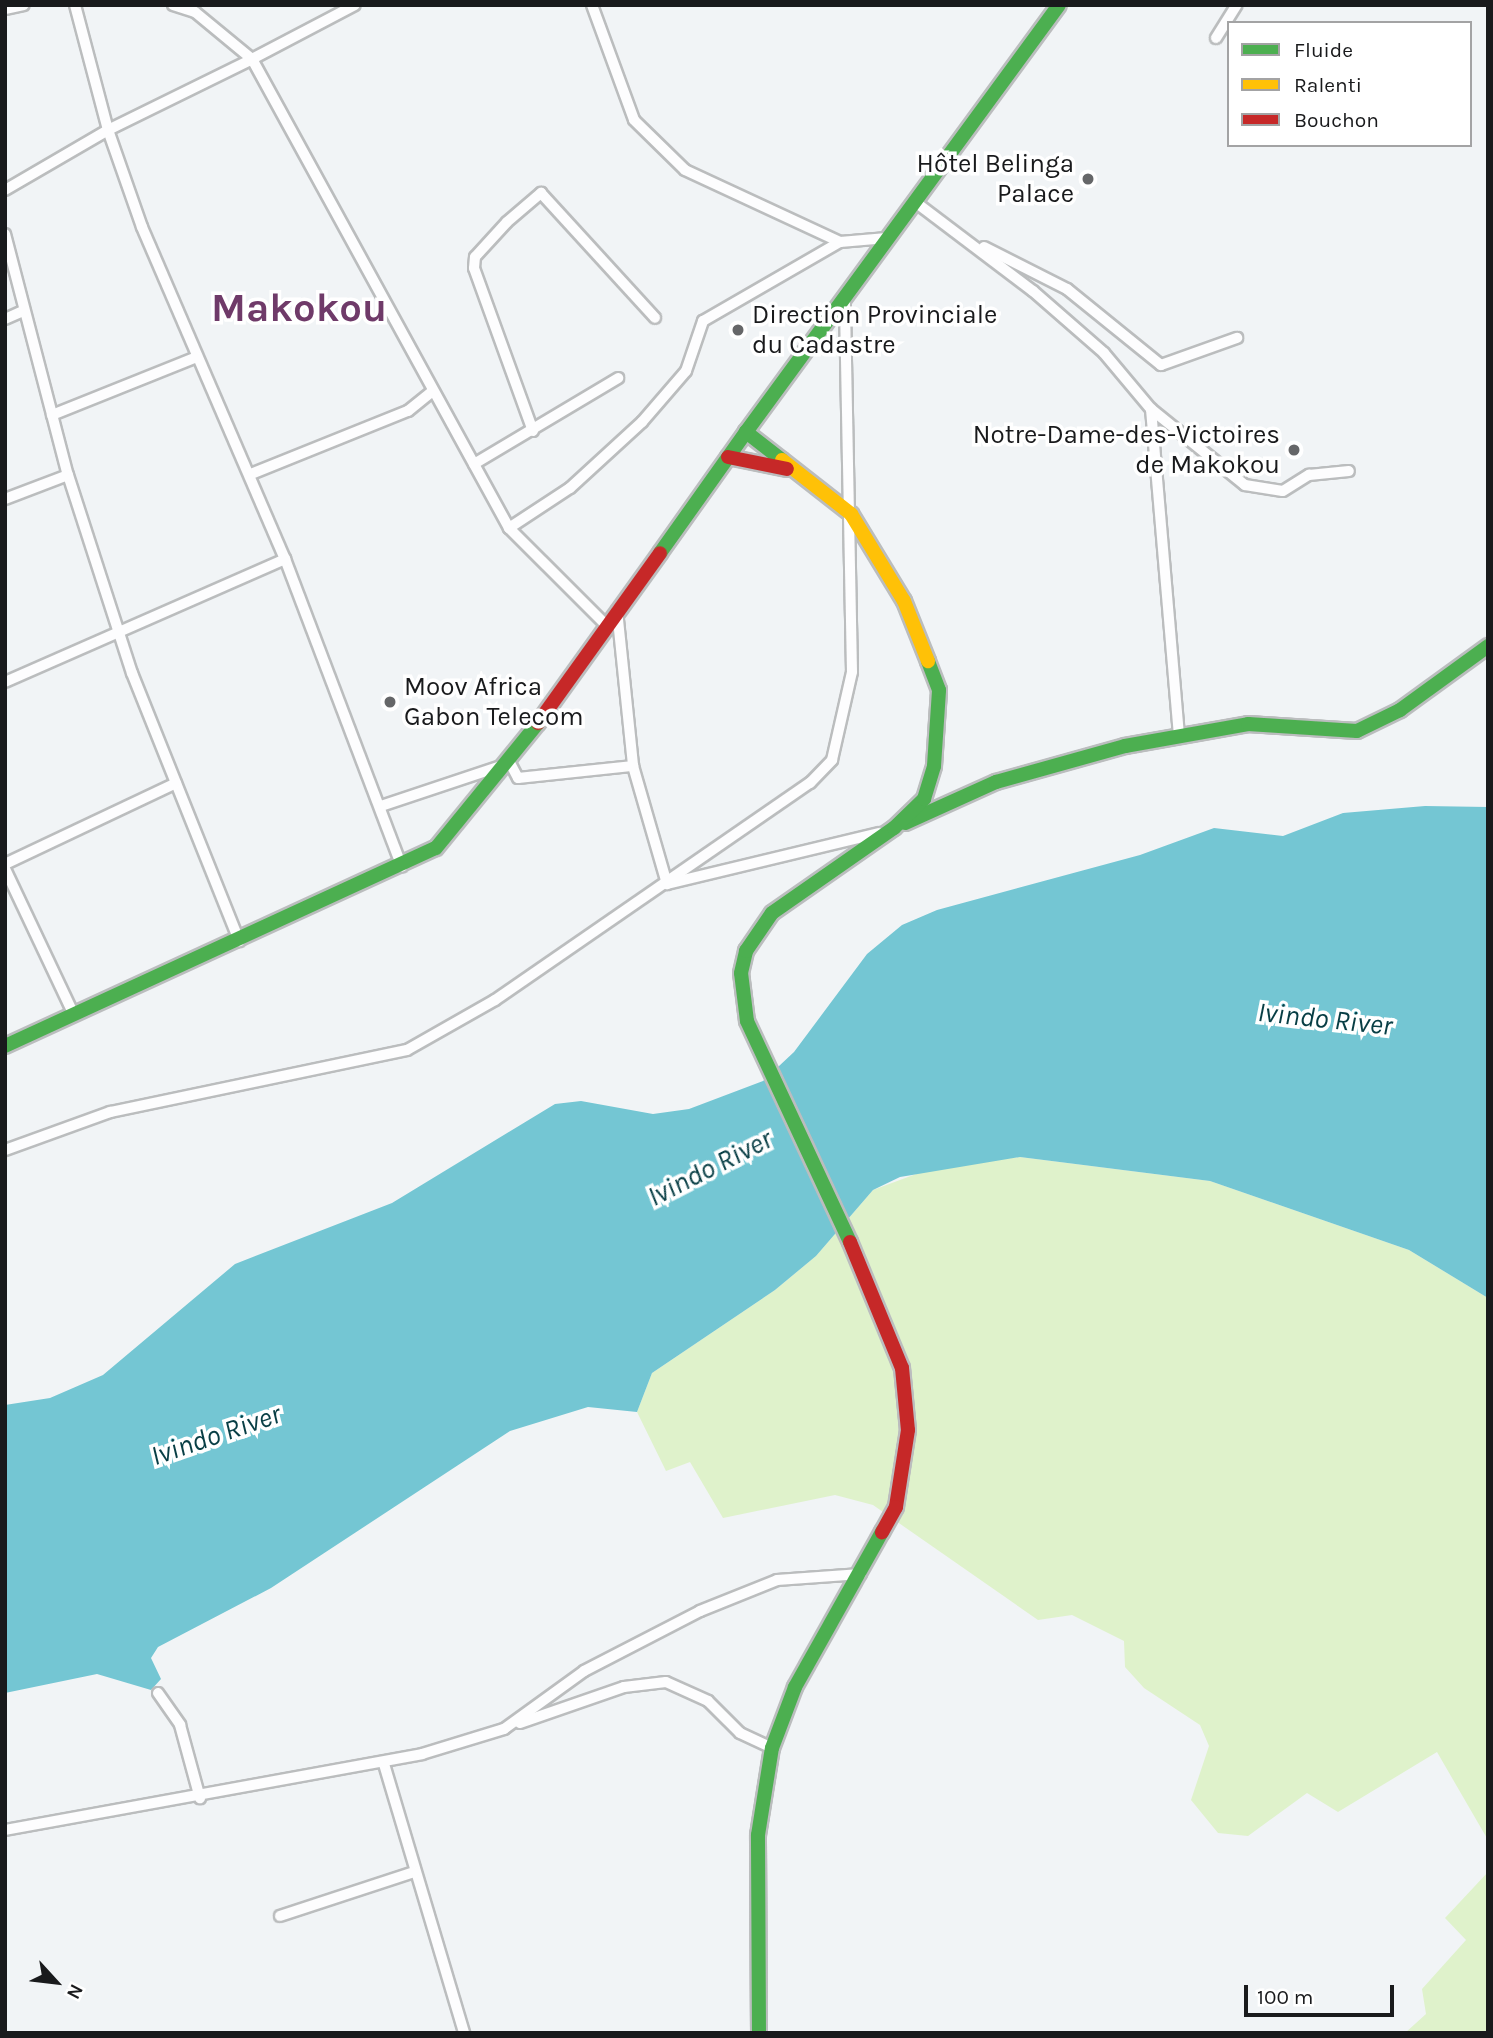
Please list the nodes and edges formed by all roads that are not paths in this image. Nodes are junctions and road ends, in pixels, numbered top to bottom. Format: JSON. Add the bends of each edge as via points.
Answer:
{"nodes":[{"id":1,"x":24,"y":5,"type":"edge"},
{"id":2,"x":75,"y":5,"type":"edge"},
{"id":3,"x":173,"y":5,"type":"edge"},
{"id":4,"x":355,"y":5,"type":"edge"},
{"id":5,"x":592,"y":5,"type":"edge"},
{"id":6,"x":1059,"y":5,"type":"edge"},
{"id":7,"x":1237,"y":5,"type":"edge"},
{"id":8,"x":5,"y":9,"type":"edge"},
{"id":9,"x":1216,"y":38,"type":"dead end"},
{"id":10,"x":252,"y":59,"type":"junction"},
{"id":11,"x":108,"y":130,"type":"junction"},
{"id":12,"x":5,"y":190,"type":"edge"},
{"id":13,"x":914,"y":201,"type":"junction"},
{"id":14,"x":5,"y":234,"type":"edge"},
{"id":15,"x":960,"y":235,"type":"junction"},
{"id":16,"x":887,"y":238,"type":"junction"},
{"id":17,"x":840,"y":242,"type":"junction"},
{"id":18,"x":845,"y":299,"type":"junction"},
{"id":19,"x":23,"y":311,"type":"junction"},
{"id":20,"x":655,"y":318,"type":"dead end"},
{"id":21,"x":5,"y":319,"type":"edge"},
{"id":22,"x":1237,"y":338,"type":"dead end"},
{"id":23,"x":197,"y":357,"type":"junction"},
{"id":24,"x":618,"y":378,"type":"dead end"},
{"id":25,"x":433,"y":391,"type":"junction"},
{"id":26,"x":1151,"y":409,"type":"junction"},
{"id":27,"x":51,"y":415,"type":"junction"},
{"id":28,"x":533,"y":431,"type":"junction"},
{"id":29,"x":746,"y":432,"type":"junction"},
{"id":30,"x":728,"y":457,"type":"junction"},
{"id":31,"x":474,"y":464,"type":"junction"},
{"id":32,"x":787,"y":469,"type":"junction"},
{"id":33,"x":1349,"y":471,"type":"dead end"},
{"id":34,"x":251,"y":474,"type":"junction"},
{"id":35,"x":68,"y":475,"type":"junction"},
{"id":36,"x":5,"y":499,"type":"edge"},
{"id":37,"x":851,"y":513,"type":"junction"},
{"id":38,"x":509,"y":528,"type":"junction"},
{"id":39,"x":285,"y":559,"type":"junction"},
{"id":40,"x":617,"y":607,"type":"junction"},
{"id":41,"x":607,"y":626,"type":"junction"},
{"id":42,"x":119,"y":631,"type":"junction"},
{"id":43,"x":1488,"y":646,"type":"edge"},
{"id":44,"x":5,"y":682,"type":"edge"},
{"id":45,"x":1180,"y":735,"type":"junction"},
{"id":46,"x":510,"y":763,"type":"junction"},
{"id":47,"x":632,"y":766,"type":"junction"},
{"id":48,"x":176,"y":783,"type":"junction"},
{"id":49,"x":381,"y":806,"type":"junction"},
{"id":50,"x":894,"y":828,"type":"junction"},
{"id":51,"x":5,"y":864,"type":"edge"},
{"id":52,"x":402,"y":867,"type":"junction"},
{"id":53,"x":5,"y":869,"type":"edge"},
{"id":54,"x":667,"y":884,"type":"junction"},
{"id":55,"x":239,"y":941,"type":"junction"},
{"id":56,"x":74,"y":1015,"type":"junction"},
{"id":57,"x":5,"y":1046,"type":"edge"},
{"id":58,"x":5,"y":1150,"type":"edge"},
{"id":59,"x":861,"y":1574,"type":"junction"},
{"id":60,"x":158,"y":1693,"type":"dead end"},
{"id":61,"x":504,"y":1729,"type":"junction"},
{"id":62,"x":772,"y":1748,"type":"junction"},
{"id":63,"x":384,"y":1764,"type":"junction"},
{"id":64,"x":200,"y":1798,"type":"junction"},
{"id":65,"x":5,"y":1830,"type":"edge"},
{"id":66,"x":414,"y":1872,"type":"junction"},
{"id":67,"x":280,"y":1916,"type":"dead end"},
{"id":68,"x":464,"y":2033,"type":"edge"},
{"id":69,"x":759,"y":2033,"type":"edge"}],
"edges":[{"from":1,"to":8,"type":"street"},
{"from":2,"to":11,"type":"street"},
{"from":3,"to":10,"type":"street","via":[[195,12]]},
{"from":4,"to":10,"type":"street"},
{"from":5,"to":17,"type":"street","via":[[634,120],[666,153],[714,188]]},
{"from":6,"to":13,"type":"main road","via":[[1002,92]]},
{"from":7,"to":9,"type":"street"},
{"from":10,"to":11,"type":"street"},
{"from":10,"to":25,"type":"street"},
{"from":11,"to":12,"type":"street"},
{"from":11,"to":23,"type":"street"},
{"from":13,"to":15,"type":"street"},
{"from":13,"to":16,"type":"main road"},
{"from":14,"to":19,"type":"street"},
{"from":15,"to":22,"type":"street","via":[[1067,289],[1161,365]]},
{"from":15,"to":26,"type":"street","via":[[1104,353]]},
{"from":16,"to":17,"type":"street"},
{"from":16,"to":18,"type":"main road"},
{"from":17,"to":38,"type":"street","via":[[704,321],[686,371],[642,422],[570,488]]},
{"from":18,"to":29,"type":"main road"},
{"from":18,"to":37,"type":"street"},
{"from":19,"to":21,"type":"street"},
{"from":19,"to":27,"type":"street"},
{"from":20,"to":28,"type":"street","via":[[541,193],[507,222],[475,257],[474,268]]},
{"from":23,"to":27,"type":"street"},
{"from":23,"to":34,"type":"street"},
{"from":24,"to":28,"type":"street"},
{"from":25,"to":31,"type":"street"},
{"from":25,"to":34,"type":"street","via":[[408,411]]},
{"from":26,"to":33,"type":"street","via":[[1245,485],[1283,491],[1309,475]]},
{"from":26,"to":45,"type":"street"},
{"from":27,"to":35,"type":"street"},
{"from":28,"to":31,"type":"street"},
{"from":29,"to":30,"type":"main road"},
{"from":29,"to":32,"type":"main road"},
{"from":30,"to":32,"type":"main road"},
{"from":30,"to":40,"type":"main road"},
{"from":31,"to":38,"type":"street"},
{"from":32,"to":37,"type":"main road"},
{"from":34,"to":39,"type":"street"},
{"from":35,"to":36,"type":"street"},
{"from":35,"to":42,"type":"street"},
{"from":37,"to":50,"type":"main road","via":[[904,601],[939,690],[934,766],[924,799]]},
{"from":37,"to":54,"type":"street","via":[[852,672],[832,760]]},
{"from":38,"to":41,"type":"street"},
{"from":39,"to":42,"type":"street"},
{"from":39,"to":49,"type":"street"},
{"from":40,"to":41,"type":"main road"},
{"from":40,"to":47,"type":"street"},
{"from":41,"to":46,"type":"main road"},
{"from":42,"to":44,"type":"street"},
{"from":42,"to":48,"type":"street"},
{"from":43,"to":45,"type":"main road","via":[[1400,710],[1357,731],[1248,724]]},
{"from":45,"to":50,"type":"main road","via":[[996,782]]},
{"from":46,"to":47,"type":"street","via":[[518,778]]},
{"from":46,"to":49,"type":"street"},
{"from":46,"to":52,"type":"main road","via":[[436,848]]},
{"from":47,"to":54,"type":"street"},
{"from":48,"to":51,"type":"street"},
{"from":48,"to":55,"type":"street"},
{"from":49,"to":52,"type":"street"},
{"from":50,"to":54,"type":"street"},
{"from":50,"to":59,"type":"main road","via":[[772,913],[746,951],[741,1001],[854,1242],[902,1368],[908,1430],[896,1507]]},
{"from":52,"to":55,"type":"main road"},
{"from":53,"to":56,"type":"street"},
{"from":54,"to":58,"type":"street","via":[[495,1000],[407,1050],[110,1112]]},
{"from":55,"to":56,"type":"main road"},
{"from":56,"to":57,"type":"main road"},
{"from":59,"to":61,"type":"street","via":[[777,1580],[700,1611],[584,1671]]},
{"from":59,"to":62,"type":"main road","via":[[796,1687]]},
{"from":60,"to":64,"type":"street","via":[[180,1725]]},
{"from":61,"to":62,"type":"street","via":[[624,1687],[666,1682],[708,1701],[740,1734]]},
{"from":61,"to":63,"type":"street"},
{"from":62,"to":69,"type":"main road","via":[[758,1835]]},
{"from":63,"to":64,"type":"street"},
{"from":63,"to":66,"type":"street"},
{"from":64,"to":65,"type":"street"},
{"from":66,"to":67,"type":"street"},
{"from":66,"to":68,"type":"street"}]}
